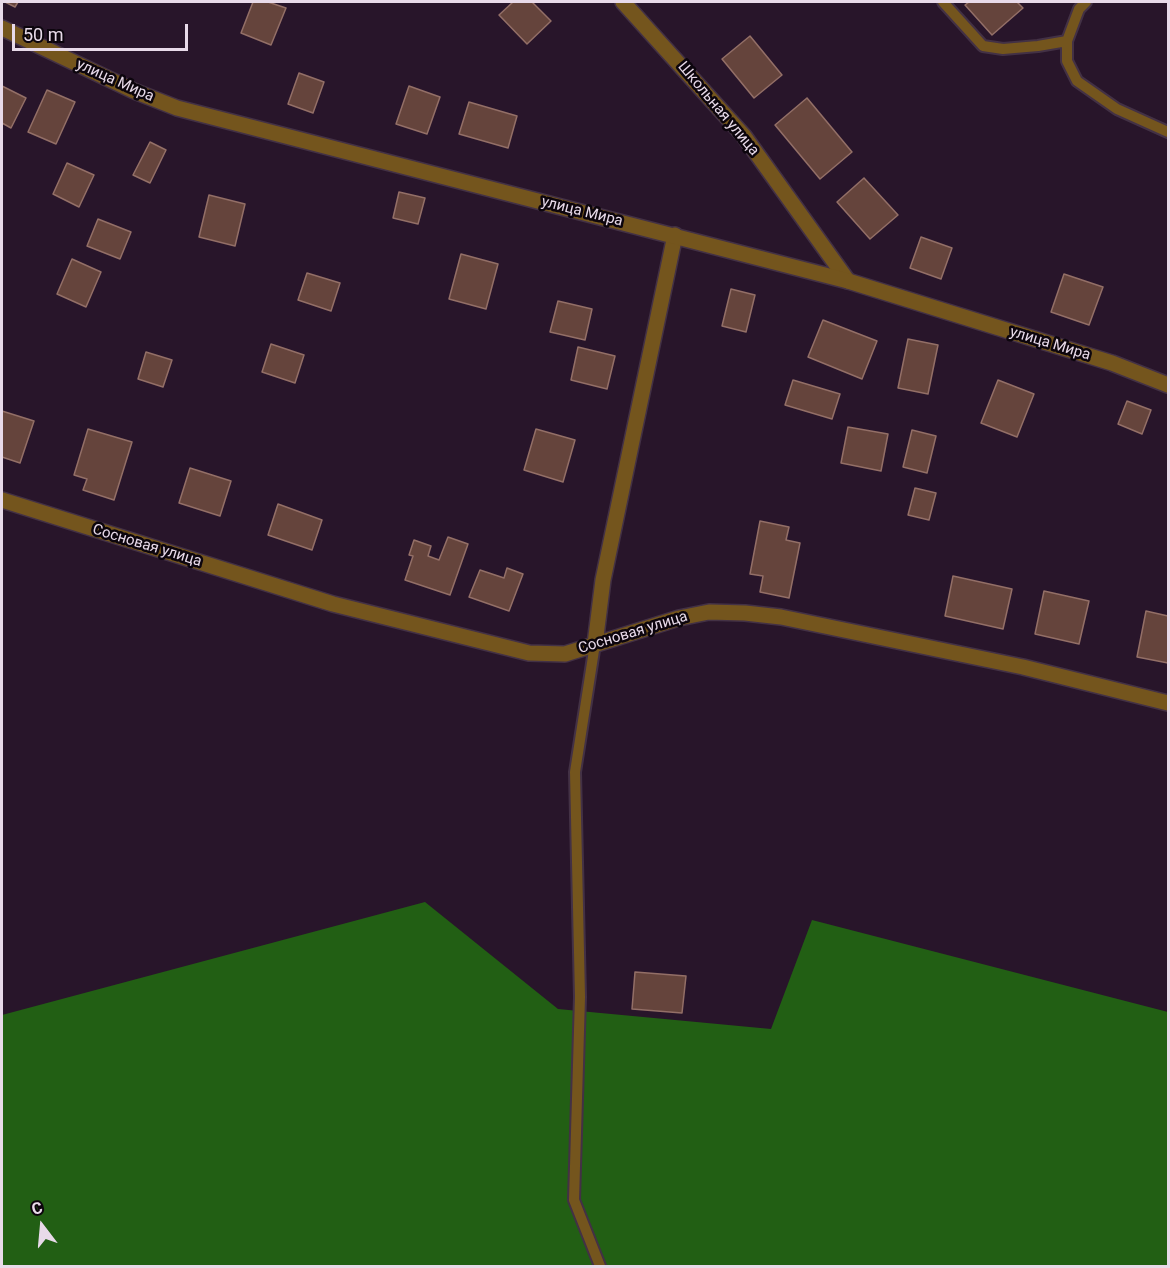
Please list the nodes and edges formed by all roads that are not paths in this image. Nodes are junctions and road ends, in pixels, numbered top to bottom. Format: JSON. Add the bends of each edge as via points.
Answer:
{"nodes":[{"id":1,"x":623,"y":2,"type":"edge"},
{"id":2,"x":943,"y":2,"type":"edge"},
{"id":3,"x":1086,"y":2,"type":"edge"},
{"id":4,"x":2,"y":28,"type":"edge"},
{"id":5,"x":1067,"y":41,"type":"junction"},
{"id":6,"x":1168,"y":132,"type":"edge"},
{"id":7,"x":675,"y":236,"type":"junction"},
{"id":8,"x":848,"y":281,"type":"junction"},
{"id":9,"x":1168,"y":385,"type":"edge"},
{"id":10,"x":2,"y":500,"type":"edge"},
{"id":11,"x":595,"y":645,"type":"junction"},
{"id":12,"x":1168,"y":703,"type":"edge"},
{"id":13,"x":600,"y":1266,"type":"edge"}],
"edges":[{"from":1,"to":8,"type":"street","name":"Школьная улица","via":[[744,136]]},
{"from":2,"to":5,"type":"lane","via":[[983,46],[1003,49]]},
{"from":3,"to":5,"type":"lane","via":[[1079,9]]},
{"from":4,"to":7,"type":"street","name":"улица Мира","via":[[177,108]]},
{"from":5,"to":6,"type":"lane","via":[[1067,61],[1077,81],[1116,109]]},
{"from":7,"to":8,"type":"street","name":"улица Мира"},
{"from":7,"to":11,"type":"street","via":[[603,580]]},
{"from":8,"to":9,"type":"street","name":"улица Мира","via":[[1112,363]]},
{"from":10,"to":11,"type":"street","name":"Сосновая улица","via":[[333,604],[529,653],[565,654]]},
{"from":11,"to":12,"type":"street","name":"Сосновая улица","via":[[679,618],[709,612],[745,613],[1023,667]]},
{"from":11,"to":13,"type":"lane","via":[[574,772],[579,997],[574,1200]]}]}
